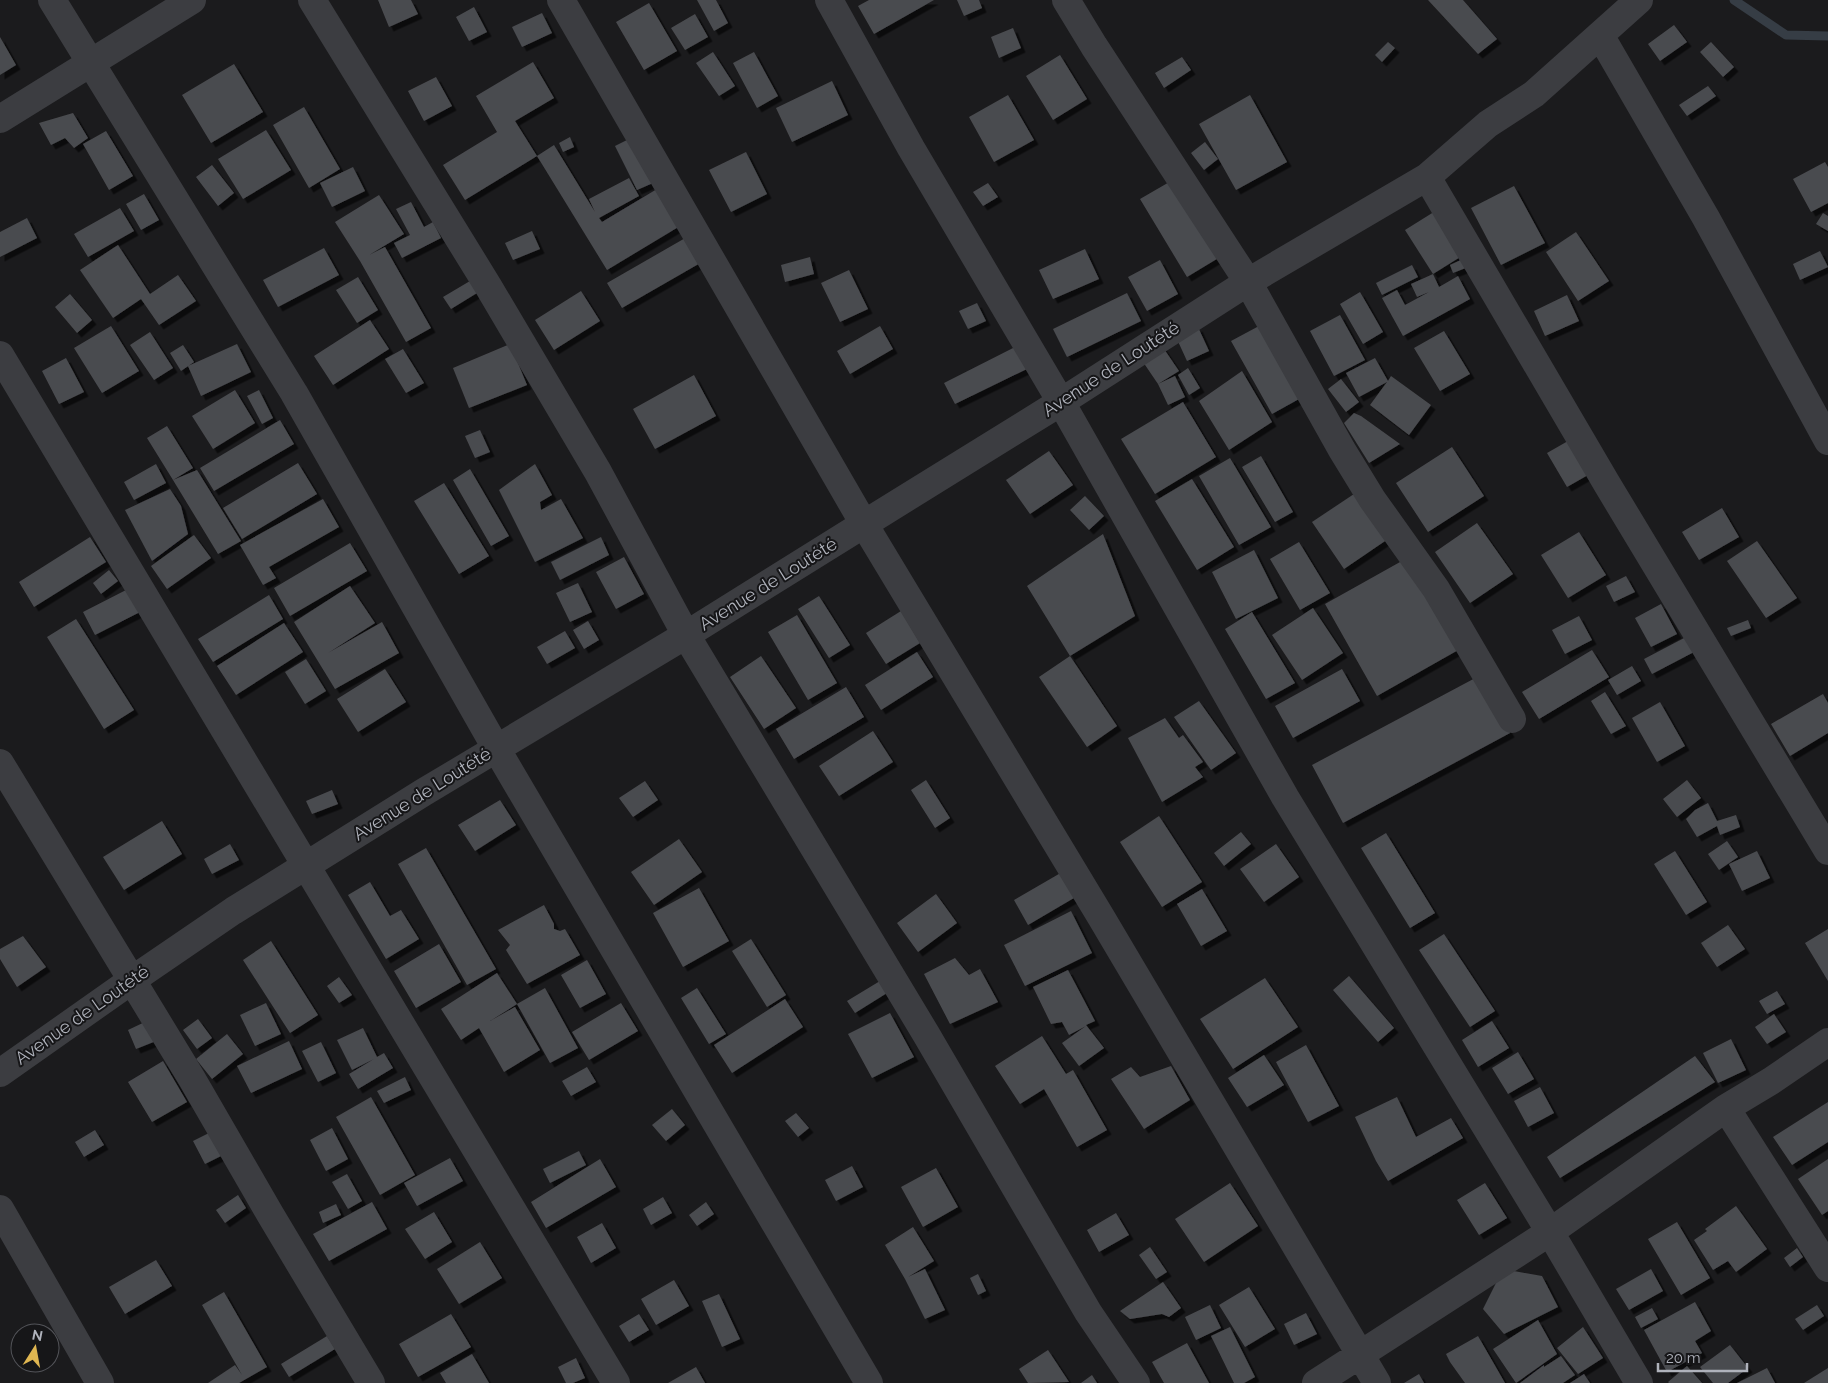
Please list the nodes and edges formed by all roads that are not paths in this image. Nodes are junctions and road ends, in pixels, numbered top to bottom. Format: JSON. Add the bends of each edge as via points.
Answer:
{"nodes":[{"id":1,"x":52,"y":0,"type":"edge"},
{"id":2,"x":192,"y":0,"type":"edge"},
{"id":3,"x":312,"y":0,"type":"edge"},
{"id":4,"x":561,"y":0,"type":"edge"},
{"id":5,"x":829,"y":0,"type":"edge"},
{"id":6,"x":1066,"y":0,"type":"edge"},
{"id":7,"x":1639,"y":0,"type":"edge"},
{"id":8,"x":1600,"y":35,"type":"junction"},
{"id":9,"x":91,"y":64,"type":"junction"},
{"id":10,"x":0,"y":119,"type":"edge"},
{"id":11,"x":1427,"y":177,"type":"junction"},
{"id":12,"x":1248,"y":282,"type":"junction"},
{"id":13,"x":0,"y":354,"type":"edge"},
{"id":14,"x":1061,"y":402,"type":"junction"},
{"id":15,"x":1828,"y":441,"type":"edge"},
{"id":16,"x":864,"y":524,"type":"junction"},
{"id":17,"x":686,"y":635,"type":"junction"},
{"id":18,"x":1512,"y":719,"type":"dead end"},
{"id":19,"x":496,"y":748,"type":"junction"},
{"id":20,"x":0,"y":763,"type":"edge"},
{"id":21,"x":1828,"y":851,"type":"edge"},
{"id":22,"x":306,"y":866,"type":"junction"},
{"id":23,"x":132,"y":980,"type":"junction"},
{"id":24,"x":1828,"y":1042,"type":"edge"},
{"id":25,"x":0,"y":1073,"type":"edge"},
{"id":26,"x":1726,"y":1108,"type":"junction"},
{"id":27,"x":0,"y":1209,"type":"edge"},
{"id":28,"x":1550,"y":1232,"type":"junction"},
{"id":29,"x":1828,"y":1268,"type":"edge"},
{"id":30,"x":1360,"y":1354,"type":"junction"},
{"id":31,"x":100,"y":1383,"type":"edge"},
{"id":32,"x":371,"y":1383,"type":"edge"},
{"id":33,"x":616,"y":1383,"type":"edge"},
{"id":34,"x":869,"y":1383,"type":"edge"},
{"id":35,"x":1136,"y":1383,"type":"edge"},
{"id":36,"x":1316,"y":1383,"type":"edge"},
{"id":37,"x":1377,"y":1383,"type":"edge"},
{"id":38,"x":1639,"y":1383,"type":"edge"}],
"edges":[{"from":1,"to":9,"type":"street"},
{"from":2,"to":9,"type":"street"},
{"from":3,"to":17,"type":"street","via":[[538,370],[598,472]]},
{"from":4,"to":16,"type":"street"},
{"from":5,"to":14,"type":"street","via":[[911,148]]},
{"from":6,"to":12,"type":"street"},
{"from":7,"to":8,"type":"street","name":"Avenue de Loutété"},
{"from":8,"to":11,"type":"street","name":"Avenue de Loutété","via":[[1534,94],[1488,124]]},
{"from":8,"to":15,"type":"street","via":[[1706,218]]},
{"from":9,"to":10,"type":"street"},
{"from":9,"to":19,"type":"street","via":[[294,392]]},
{"from":11,"to":12,"type":"street","name":"Avenue de Loutété"},
{"from":11,"to":21,"type":"street"},
{"from":12,"to":14,"type":"street","name":"Avenue de Loutété"},
{"from":12,"to":18,"type":"street","via":[[1342,450],[1372,499],[1436,589]]},
{"from":13,"to":22,"type":"street"},
{"from":14,"to":16,"type":"street","name":"Avenue de Loutété"},
{"from":14,"to":28,"type":"street","via":[[1285,798]]},
{"from":16,"to":17,"type":"street","name":"Avenue de Loutété"},
{"from":16,"to":30,"type":"street"},
{"from":17,"to":19,"type":"street","name":"Avenue de Loutété"},
{"from":17,"to":35,"type":"street","via":[[926,1034],[1088,1312]]},
{"from":19,"to":22,"type":"street","name":"Avenue de Loutété"},
{"from":19,"to":34,"type":"street"},
{"from":20,"to":23,"type":"street"},
{"from":22,"to":23,"type":"street","name":"Avenue de Loutété"},
{"from":22,"to":33,"type":"street"},
{"from":23,"to":25,"type":"street","name":"Avenue de Loutété"},
{"from":23,"to":32,"type":"street"},
{"from":24,"to":26,"type":"street"},
{"from":26,"to":28,"type":"street"},
{"from":26,"to":29,"type":"street"},
{"from":27,"to":31,"type":"street"},
{"from":28,"to":30,"type":"street"},
{"from":28,"to":38,"type":"street"},
{"from":30,"to":36,"type":"street"},
{"from":30,"to":37,"type":"street"}]}
